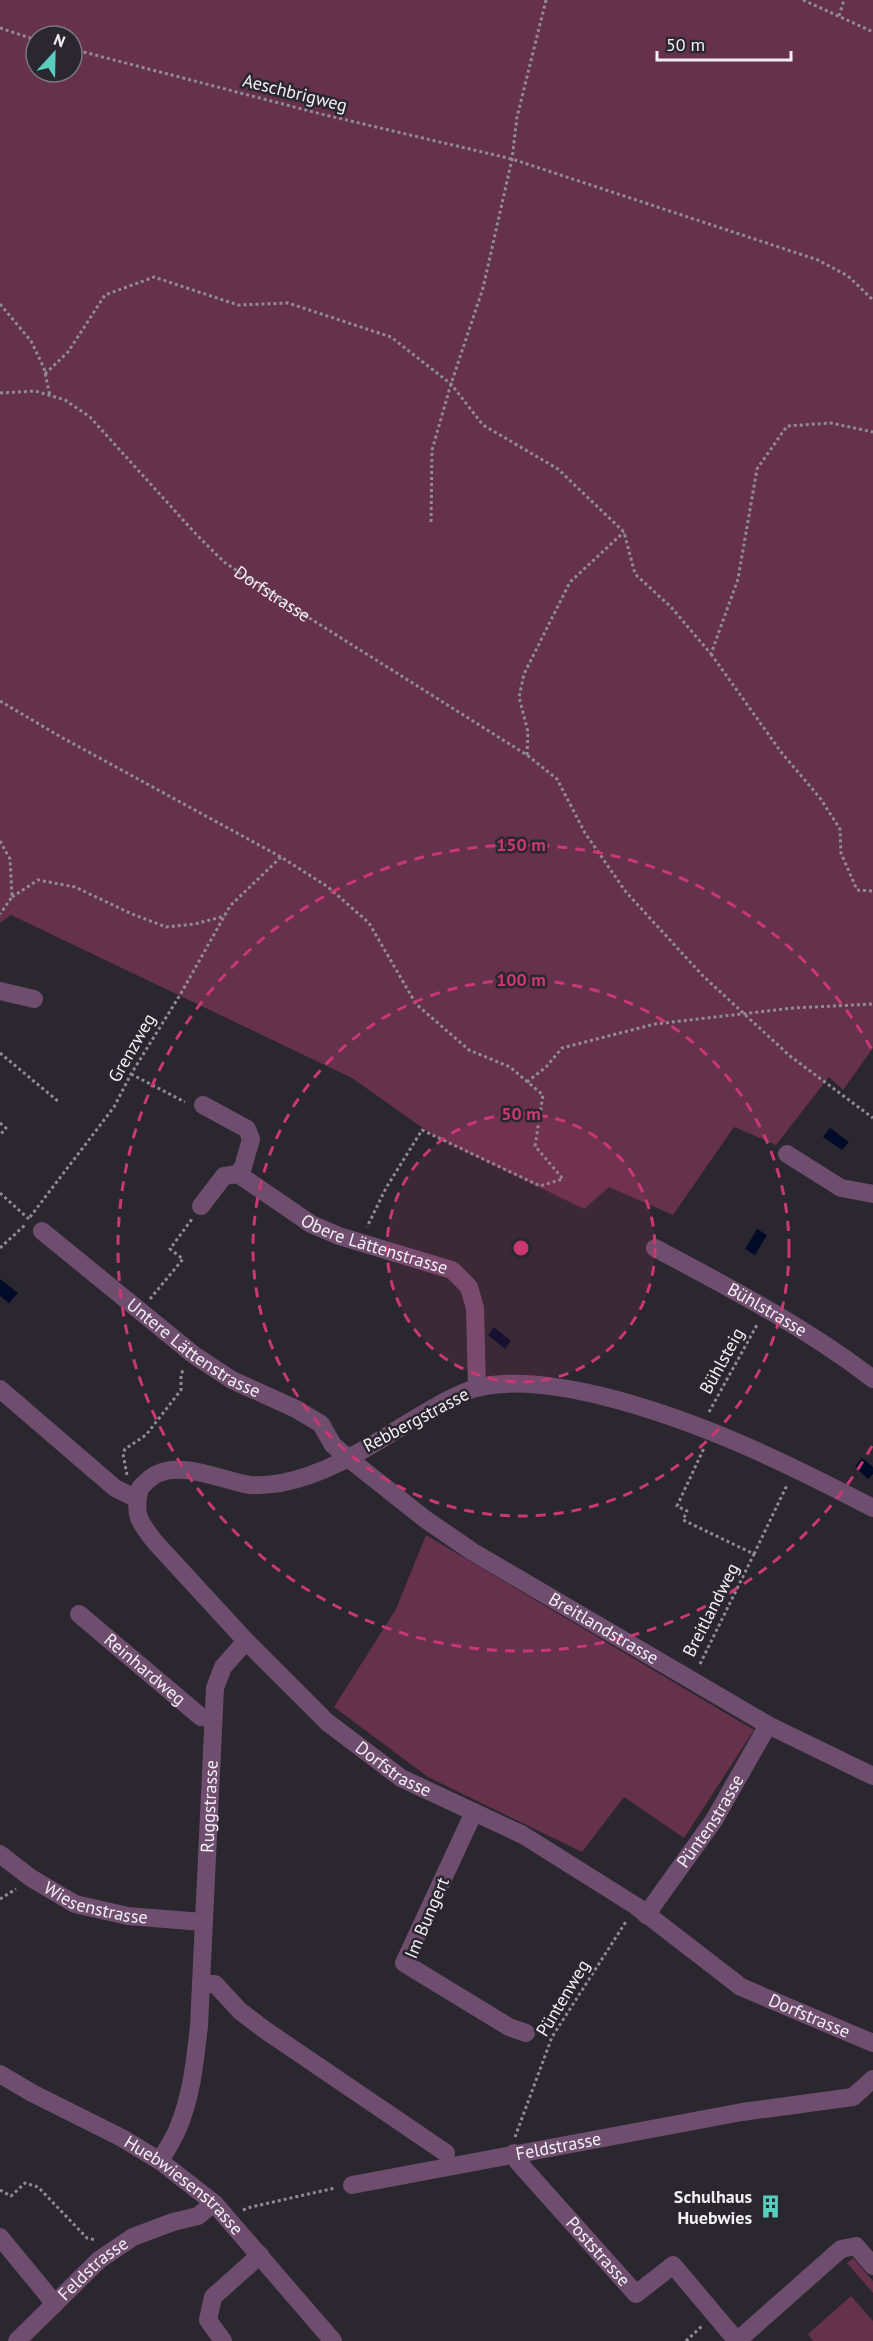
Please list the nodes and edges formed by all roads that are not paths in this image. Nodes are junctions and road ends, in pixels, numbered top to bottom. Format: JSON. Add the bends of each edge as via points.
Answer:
{"nodes":[{"id":1,"x":0,"y":991,"type":"edge"},
{"id":2,"x":34,"y":999,"type":"dead end"},
{"id":3,"x":203,"y":1105,"type":"road end"},
{"id":4,"x":788,"y":1154,"type":"dead end"},
{"id":5,"x":238,"y":1174,"type":"junction"},
{"id":6,"x":873,"y":1194,"type":"edge"},
{"id":7,"x":201,"y":1206,"type":"road end"},
{"id":8,"x":35,"y":1225,"type":"road end"},
{"id":9,"x":655,"y":1248,"type":"dead end"},
{"id":10,"x":873,"y":1379,"type":"edge"},
{"id":11,"x":477,"y":1388,"type":"junction"},
{"id":12,"x":0,"y":1389,"type":"edge"},
{"id":13,"x":348,"y":1458,"type":"junction"},
{"id":14,"x":139,"y":1494,"type":"junction"},
{"id":15,"x":873,"y":1508,"type":"edge"},
{"id":16,"x":79,"y":1614,"type":"dead end"},
{"id":17,"x":246,"y":1641,"type":"junction"},
{"id":18,"x":212,"y":1718,"type":"junction"},
{"id":19,"x":768,"y":1725,"type":"junction"},
{"id":20,"x":873,"y":1776,"type":"edge"},
{"id":21,"x":474,"y":1812,"type":"junction"},
{"id":22,"x":0,"y":1854,"type":"edge"},
{"id":23,"x":641,"y":1911,"type":"junction"},
{"id":24,"x":203,"y":1922,"type":"junction"},
{"id":25,"x":201,"y":1984,"type":"junction"},
{"id":26,"x":526,"y":2033,"type":"dead end"},
{"id":27,"x":873,"y":2043,"type":"edge"},
{"id":28,"x":0,"y":2074,"type":"edge"},
{"id":29,"x":873,"y":2079,"type":"edge"},
{"id":30,"x":513,"y":2148,"type":"junction"},
{"id":31,"x":446,"y":2153,"type":"dead end"},
{"id":32,"x":159,"y":2161,"type":"junction"},
{"id":33,"x":352,"y":2185,"type":"road end"},
{"id":34,"x":214,"y":2203,"type":"junction"},
{"id":35,"x":0,"y":2237,"type":"edge"},
{"id":36,"x":260,"y":2255,"type":"junction"},
{"id":37,"x":873,"y":2266,"type":"edge"},
{"id":38,"x":55,"y":2304,"type":"junction"},
{"id":39,"x":17,"y":2341,"type":"edge"},
{"id":40,"x":223,"y":2341,"type":"edge"},
{"id":41,"x":333,"y":2341,"type":"edge"},
{"id":42,"x":737,"y":2341,"type":"edge"}],
"edges":[{"from":1,"to":2,"type":"street"},
{"from":3,"to":5,"type":"street","via":[[247,1129],[251,1139]]},
{"from":4,"to":6,"type":"street","via":[[841,1188]]},
{"from":5,"to":7,"type":"street","via":[[224,1176]]},
{"from":5,"to":11,"type":"street","name":"Obere Lättenstrasse","via":[[311,1224],[452,1270],[469,1287],[475,1308]]},
{"from":8,"to":13,"type":"street","name":"Untere Lättenstrasse","via":[[194,1355],[232,1380],[321,1424],[333,1445]]},
{"from":9,"to":10,"type":"street","name":"Bühlstrasse","via":[[766,1308]]},
{"from":11,"to":13,"type":"street","name":"Rebbergstrasse","via":[[450,1398]]},
{"from":11,"to":15,"type":"street","name":"Rebbergstrasse","via":[[522,1384],[570,1388],[638,1405],[706,1428],[795,1467]]},
{"from":12,"to":14,"type":"street","via":[[115,1488]]},
{"from":13,"to":14,"type":"street","name":"Rebbergstrasse","via":[[320,1472],[281,1483],[252,1485],[182,1469],[170,1470],[157,1474]]},
{"from":13,"to":19,"type":"street","name":"Breitlandstrasse","via":[[473,1552]]},
{"from":14,"to":17,"type":"street","name":"Dorfstrasse","via":[[137,1514],[142,1526]]},
{"from":16,"to":18,"type":"street","name":"Reinhardweg","via":[[201,1717]]},
{"from":17,"to":18,"type":"street","name":"Ruggstrasse","via":[[223,1667],[215,1688]]},
{"from":17,"to":21,"type":"street","name":"Dorfstrasse","via":[[327,1722],[401,1778]]},
{"from":18,"to":24,"type":"street","name":"Ruggstrasse"},
{"from":19,"to":20,"type":"street","name":"Breitlandstrasse"},
{"from":19,"to":23,"type":"street","name":"Püntenstrasse","via":[[714,1820]]},
{"from":21,"to":23,"type":"street","name":"Dorfstrasse","via":[[524,1835]]},
{"from":21,"to":26,"type":"street","name":"Im Bungert","via":[[404,1963],[508,2027]]},
{"from":22,"to":24,"type":"street","name":"Wiesenstrasse","via":[[75,1904],[128,1916]]},
{"from":23,"to":27,"type":"street","name":"Dorfstrasse","via":[[741,1987]]},
{"from":24,"to":25,"type":"street","name":"Ruggstrasse"},
{"from":25,"to":31,"type":"street","via":[[215,1984],[265,2030]]},
{"from":25,"to":32,"type":"street","name":"Ruggstrasse","via":[[188,2100],[178,2129]]},
{"from":28,"to":32,"type":"street","name":"Huebwiesenstrasse"},
{"from":29,"to":30,"type":"street","name":"Feldstrasse","via":[[853,2097]]},
{"from":30,"to":33,"type":"street","name":"Feldstrasse"},
{"from":30,"to":42,"type":"street","name":"Poststrasse","via":[[518,2162],[636,2294],[673,2265]]},
{"from":32,"to":34,"type":"street","name":"Huebwiesenstrasse"},
{"from":34,"to":36,"type":"street","name":"Huebwiesenstrasse"},
{"from":34,"to":38,"type":"street","name":"Feldstrasse","via":[[198,2216],[133,2237],[99,2260]]},
{"from":35,"to":38,"type":"street"},
{"from":36,"to":40,"type":"street","via":[[213,2296],[208,2320]]},
{"from":36,"to":41,"type":"street","name":"Huebwiesenstrasse"},
{"from":37,"to":42,"type":"street","via":[[856,2246],[841,2249]]},
{"from":38,"to":39,"type":"street","name":"Feldstrasse"}]}
